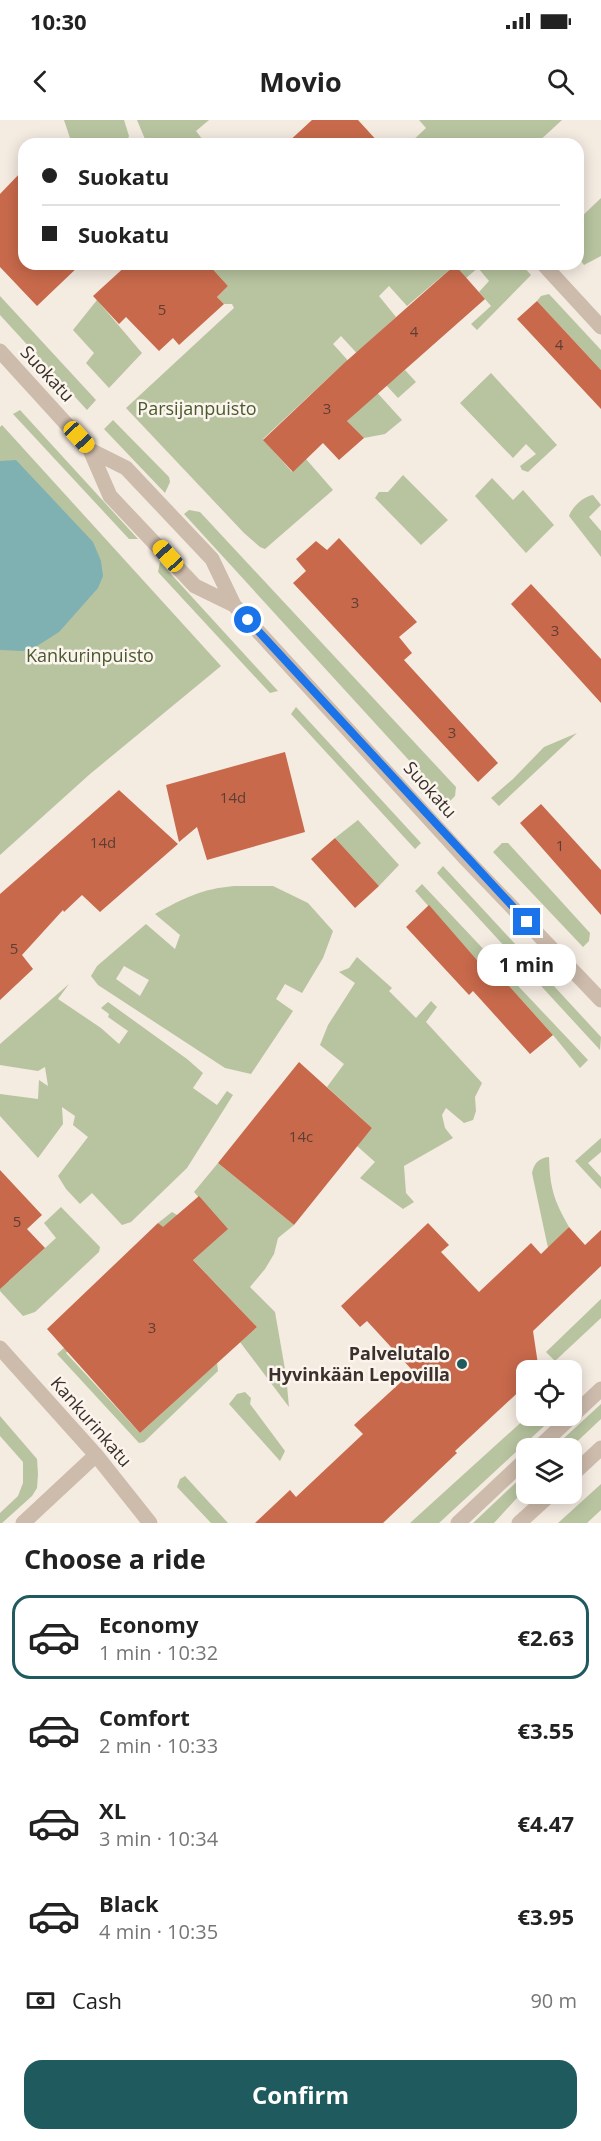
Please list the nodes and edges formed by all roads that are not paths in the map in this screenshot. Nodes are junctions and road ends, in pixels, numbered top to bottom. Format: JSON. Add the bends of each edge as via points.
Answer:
{"nodes":[{"id":1,"x":549,"y":270,"type":"edge"},
{"id":2,"x":601,"y":327,"type":"edge"},
{"id":3,"x":0,"y":351,"type":"edge"},
{"id":4,"x":90,"y":450,"type":"junction"},
{"id":5,"x":234,"y":605,"type":"junction"},
{"id":6,"x":601,"y":1000,"type":"edge"},
{"id":7,"x":0,"y":1348,"type":"edge"},
{"id":8,"x":601,"y":1389,"type":"edge"},
{"id":9,"x":549,"y":1438,"type":"edge"},
{"id":10,"x":601,"y":1448,"type":"edge"},
{"id":11,"x":96,"y":1455,"type":"junction"},
{"id":12,"x":582,"y":1466,"type":"edge"},
{"id":13,"x":516,"y":1468,"type":"edge"},
{"id":14,"x":540,"y":1504,"type":"edge"},
{"id":15,"x":23,"y":1523,"type":"edge"},
{"id":16,"x":150,"y":1523,"type":"edge"},
{"id":17,"x":458,"y":1523,"type":"edge"},
{"id":18,"x":519,"y":1523,"type":"edge"}],
"edges":[{"from":1,"to":2,"type":"street"},
{"from":3,"to":4,"type":"street","name":"Suokatu"},
{"from":4,"to":5,"type":"street","name":"Suokatu","via":[[126,468],[212,559]]},
{"from":4,"to":5,"type":"street","name":"Suokatu","via":[[110,496],[195,586]]},
{"from":5,"to":6,"type":"street","name":"Suokatu"},
{"from":7,"to":11,"type":"street","name":"Kankurinkatu"},
{"from":8,"to":9,"type":"street"},
{"from":10,"to":12,"type":"street"},
{"from":11,"to":15,"type":"street"},
{"from":11,"to":16,"type":"street","name":"Kankurinkatu"},
{"from":13,"to":17,"type":"street"},
{"from":14,"to":18,"type":"street"}]}
